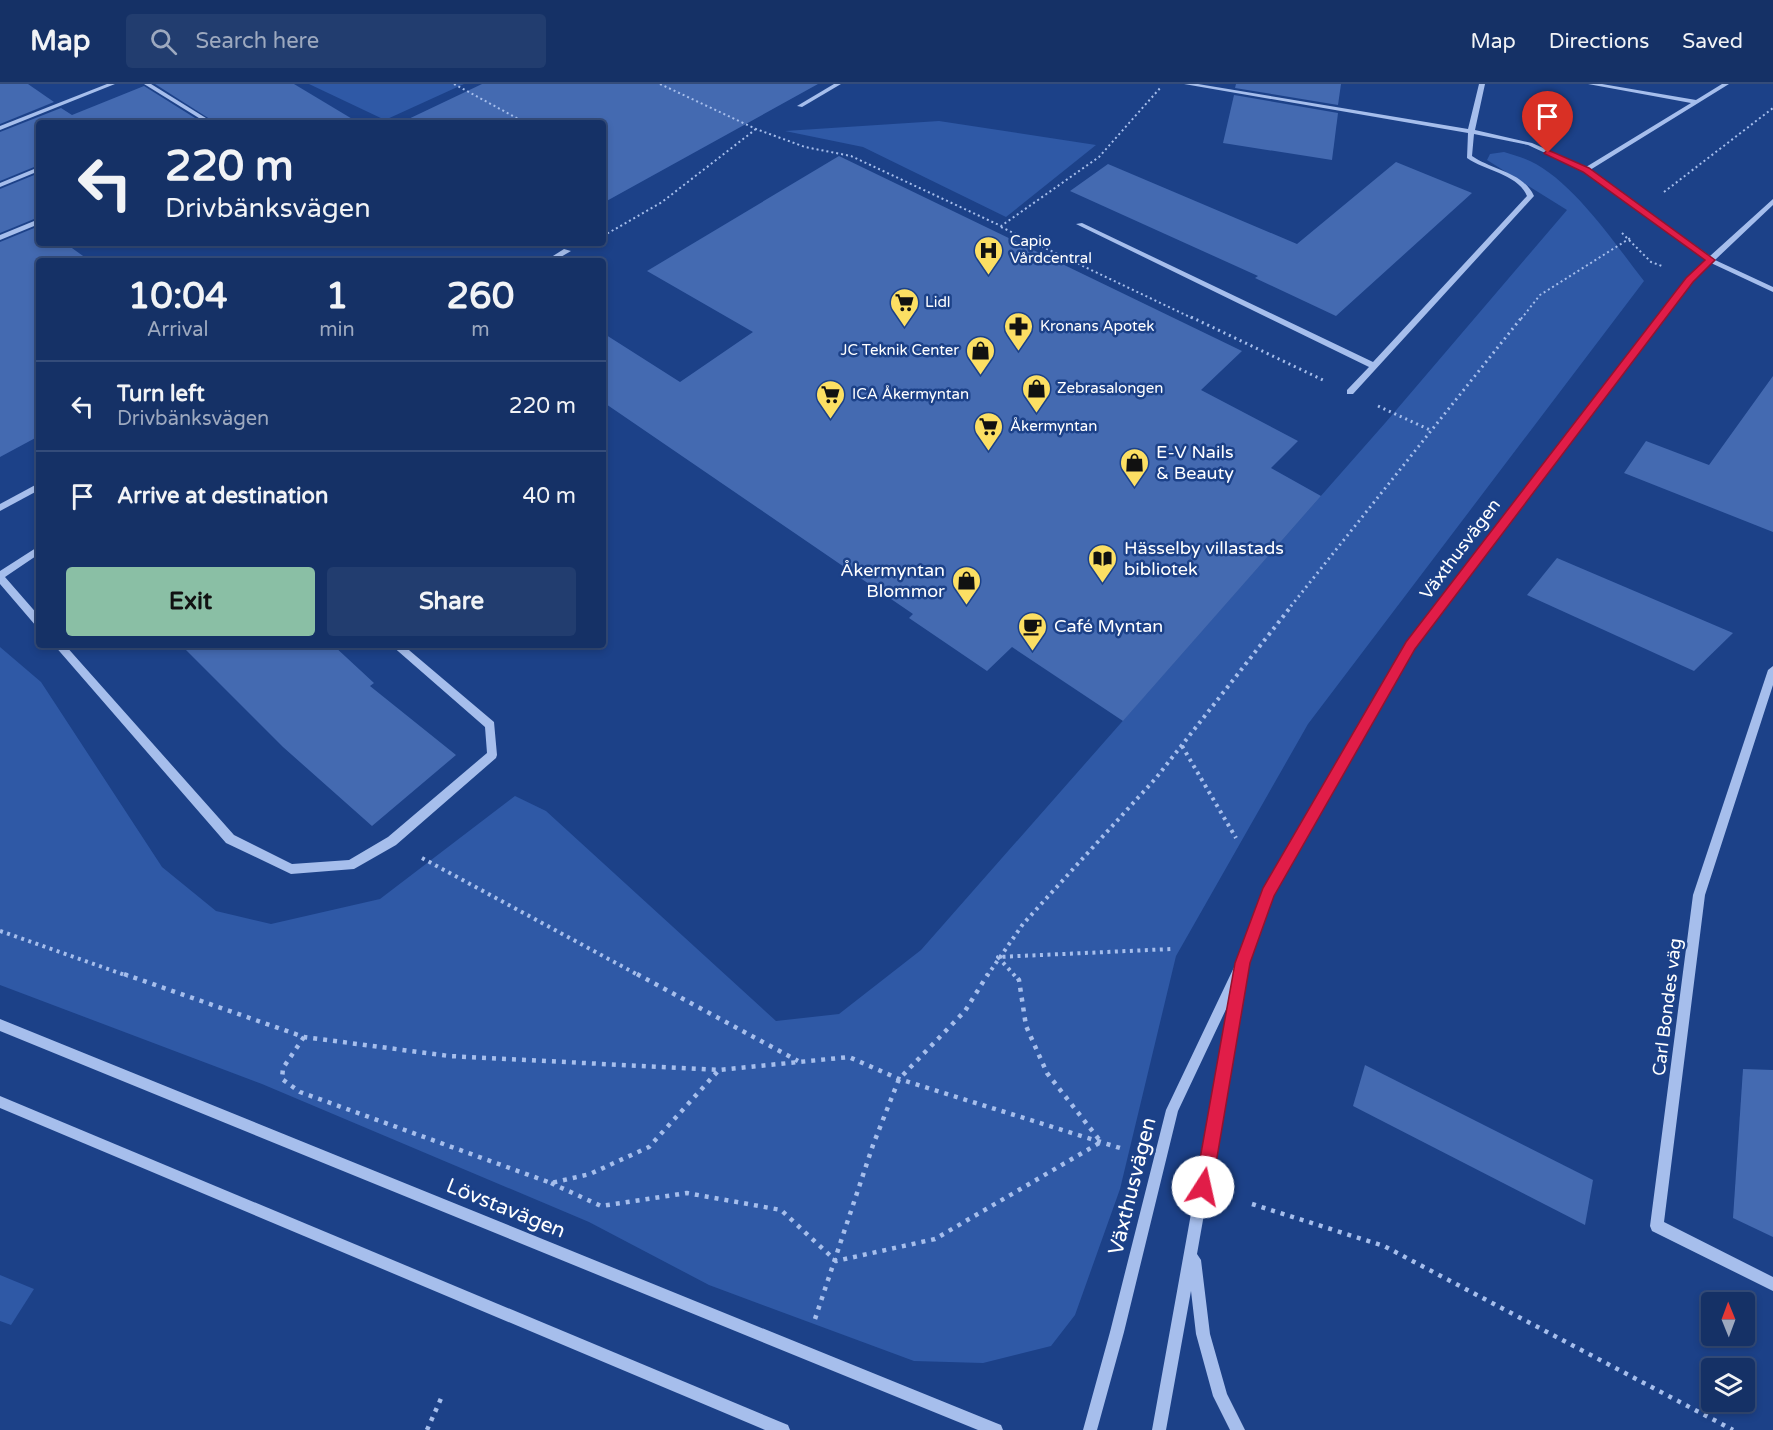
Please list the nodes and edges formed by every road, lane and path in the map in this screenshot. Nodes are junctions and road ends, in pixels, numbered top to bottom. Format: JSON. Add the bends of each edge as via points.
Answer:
{"nodes":[{"id":1,"x":112,"y":84,"type":"edge"},
{"id":2,"x":147,"y":84,"type":"edge"},
{"id":3,"x":454,"y":84,"type":"edge"},
{"id":4,"x":660,"y":84,"type":"edge"},
{"id":5,"x":838,"y":84,"type":"edge"},
{"id":6,"x":1163,"y":84,"type":"edge"},
{"id":7,"x":1187,"y":84,"type":"edge"},
{"id":8,"x":1482,"y":84,"type":"edge"},
{"id":9,"x":1591,"y":84,"type":"edge"},
{"id":10,"x":1726,"y":84,"type":"edge"},
{"id":11,"x":1698,"y":102,"type":"junction"},
{"id":12,"x":800,"y":106,"type":"dead end"},
{"id":13,"x":1773,"y":108,"type":"edge"},
{"id":14,"x":206,"y":120,"type":"edge"},
{"id":15,"x":519,"y":120,"type":"edge"},
{"id":16,"x":0,"y":128,"type":"edge"},
{"id":17,"x":756,"y":129,"type":"junction"},
{"id":18,"x":1471,"y":132,"type":"junction"},
{"id":19,"x":36,"y":170,"type":"edge"},
{"id":20,"x":1586,"y":170,"type":"junction"},
{"id":21,"x":0,"y":185,"type":"edge"},
{"id":22,"x":1773,"y":201,"type":"edge"},
{"id":23,"x":1649,"y":215,"type":"junction"},
{"id":24,"x":36,"y":222,"type":"edge"},
{"id":25,"x":1080,"y":224,"type":"dead end"},
{"id":26,"x":1000,"y":226,"type":"junction"},
{"id":27,"x":606,"y":235,"type":"edge"},
{"id":28,"x":0,"y":238,"type":"edge"},
{"id":29,"x":567,"y":251,"type":"dead end"},
{"id":30,"x":554,"y":258,"type":"edge"},
{"id":31,"x":1710,"y":260,"type":"junction"},
{"id":32,"x":1773,"y":290,"type":"edge"},
{"id":33,"x":1374,"y":366,"type":"junction"},
{"id":34,"x":1350,"y":392,"type":"junction"},
{"id":35,"x":1430,"y":430,"type":"junction"},
{"id":36,"x":36,"y":488,"type":"edge"},
{"id":37,"x":0,"y":508,"type":"edge"},
{"id":38,"x":36,"y":551,"type":"edge"},
{"id":39,"x":0,"y":577,"type":"edge"},
{"id":40,"x":36,"y":619,"type":"edge"},
{"id":41,"x":62,"y":648,"type":"edge"},
{"id":42,"x":400,"y":648,"type":"edge"},
{"id":43,"x":1773,"y":673,"type":"edge"},
{"id":44,"x":1182,"y":746,"type":"junction"},
{"id":45,"x":1236,"y":838,"type":"dead end"},
{"id":46,"x":392,"y":842,"type":"junction"},
{"id":47,"x":0,"y":931,"type":"edge"},
{"id":48,"x":1171,"y":949,"type":"dead end"},
{"id":49,"x":998,"y":957,"type":"junction"},
{"id":50,"x":1242,"y":963,"type":"junction"},
{"id":51,"x":0,"y":1025,"type":"edge"},
{"id":52,"x":304,"y":1037,"type":"junction"},
{"id":53,"x":799,"y":1062,"type":"junction"},
{"id":54,"x":719,"y":1070,"type":"junction"},
{"id":55,"x":899,"y":1079,"type":"junction"},
{"id":56,"x":0,"y":1102,"type":"edge"},
{"id":57,"x":1101,"y":1142,"type":"junction"},
{"id":58,"x":1120,"y":1148,"type":"dead end"},
{"id":59,"x":551,"y":1183,"type":"junction"},
{"id":60,"x":1252,"y":1204,"type":"dead end"},
{"id":61,"x":1192,"y":1248,"type":"junction"},
{"id":62,"x":836,"y":1261,"type":"junction"},
{"id":63,"x":1773,"y":1284,"type":"edge"},
{"id":64,"x":815,"y":1319,"type":"dead end"},
{"id":65,"x":443,"y":1394,"type":"dead end"},
{"id":66,"x":427,"y":1430,"type":"edge"},
{"id":67,"x":783,"y":1430,"type":"edge"},
{"id":68,"x":996,"y":1430,"type":"edge"},
{"id":69,"x":1090,"y":1430,"type":"edge"},
{"id":70,"x":1159,"y":1430,"type":"edge"},
{"id":71,"x":1238,"y":1430,"type":"edge"},
{"id":72,"x":1733,"y":1430,"type":"edge"}],
"edges":[{"from":1,"to":16,"type":"street"},
{"from":2,"to":14,"type":"street"},
{"from":3,"to":15,"type":"path"},
{"from":4,"to":17,"type":"path"},
{"from":5,"to":12,"type":"street"},
{"from":6,"to":26,"type":"path","via":[[1099,157]]},
{"from":7,"to":18,"type":"street"},
{"from":8,"to":18,"type":"street"},
{"from":9,"to":11,"type":"street"},
{"from":10,"to":11,"type":"street"},
{"from":11,"to":20,"type":"street"},
{"from":13,"to":23,"type":"path","via":[[1665,189]]},
{"from":17,"to":26,"type":"path","via":[[805,147],[851,156]]},
{"from":17,"to":27,"type":"path","via":[[624,227]]},
{"from":18,"to":20,"type":"street","via":[[1530,144]]},
{"from":18,"to":33,"type":"street","via":[[1469,156],[1522,183],[1531,196]]},
{"from":19,"to":21,"type":"street"},
{"from":20,"to":23,"type":"street"},
{"from":22,"to":31,"type":"street","name":"Växthusvägen"},
{"from":23,"to":31,"type":"street"},
{"from":23,"to":35,"type":"path","via":[[1629,241],[1540,295]]},
{"from":24,"to":28,"type":"street"},
{"from":25,"to":33,"type":"street"},
{"from":26,"to":34,"type":"path"},
{"from":29,"to":30,"type":"street"},
{"from":31,"to":32,"type":"street"},
{"from":31,"to":50,"type":"street","name":"Växthusvägen","via":[[1689,280],[1411,646],[1268,893]]},
{"from":33,"to":34,"type":"street"},
{"from":34,"to":35,"type":"path"},
{"from":35,"to":44,"type":"path"},
{"from":36,"to":37,"type":"street"},
{"from":38,"to":39,"type":"street"},
{"from":39,"to":40,"type":"street"},
{"from":41,"to":46,"type":"street","via":[[230,840],[291,869],[350,865]]},
{"from":42,"to":46,"type":"street","via":[[490,725],[492,755]]},
{"from":43,"to":63,"type":"street","name":"Carl Bondes väg","via":[[1699,895],[1657,1226]]},
{"from":44,"to":45,"type":"path"},
{"from":44,"to":49,"type":"path"},
{"from":46,"to":53,"type":"path"},
{"from":47,"to":52,"type":"path"},
{"from":48,"to":49,"type":"path"},
{"from":49,"to":55,"type":"path","via":[[965,1011]]},
{"from":49,"to":57,"type":"path","via":[[1019,980],[1026,1026],[1047,1073]]},
{"from":50,"to":61,"type":"street","name":"Växthusvägen"},
{"from":50,"to":69,"type":"street","name":"Växthusvägen","via":[[1172,1110]]},
{"from":51,"to":68,"type":"street","name":"Lövstavägen"},
{"from":52,"to":54,"type":"path","via":[[449,1056]]},
{"from":52,"to":59,"type":"path","via":[[283,1068],[282,1079],[300,1092]]},
{"from":53,"to":54,"type":"path"},
{"from":53,"to":55,"type":"path","via":[[849,1057]]},
{"from":54,"to":59,"type":"path","via":[[649,1147],[590,1174]]},
{"from":55,"to":57,"type":"path"},
{"from":55,"to":62,"type":"path"},
{"from":56,"to":67,"type":"street"},
{"from":57,"to":58,"type":"path"},
{"from":57,"to":62,"type":"path","via":[[935,1239]]},
{"from":59,"to":62,"type":"path","via":[[601,1206],[687,1193],[781,1210]]},
{"from":60,"to":72,"type":"path","via":[[1384,1246]]},
{"from":61,"to":70,"type":"street","name":"Växthusvägen"},
{"from":61,"to":71,"type":"street","via":[[1203,1334],[1220,1396]]},
{"from":62,"to":64,"type":"path"},
{"from":65,"to":66,"type":"path"}]}
